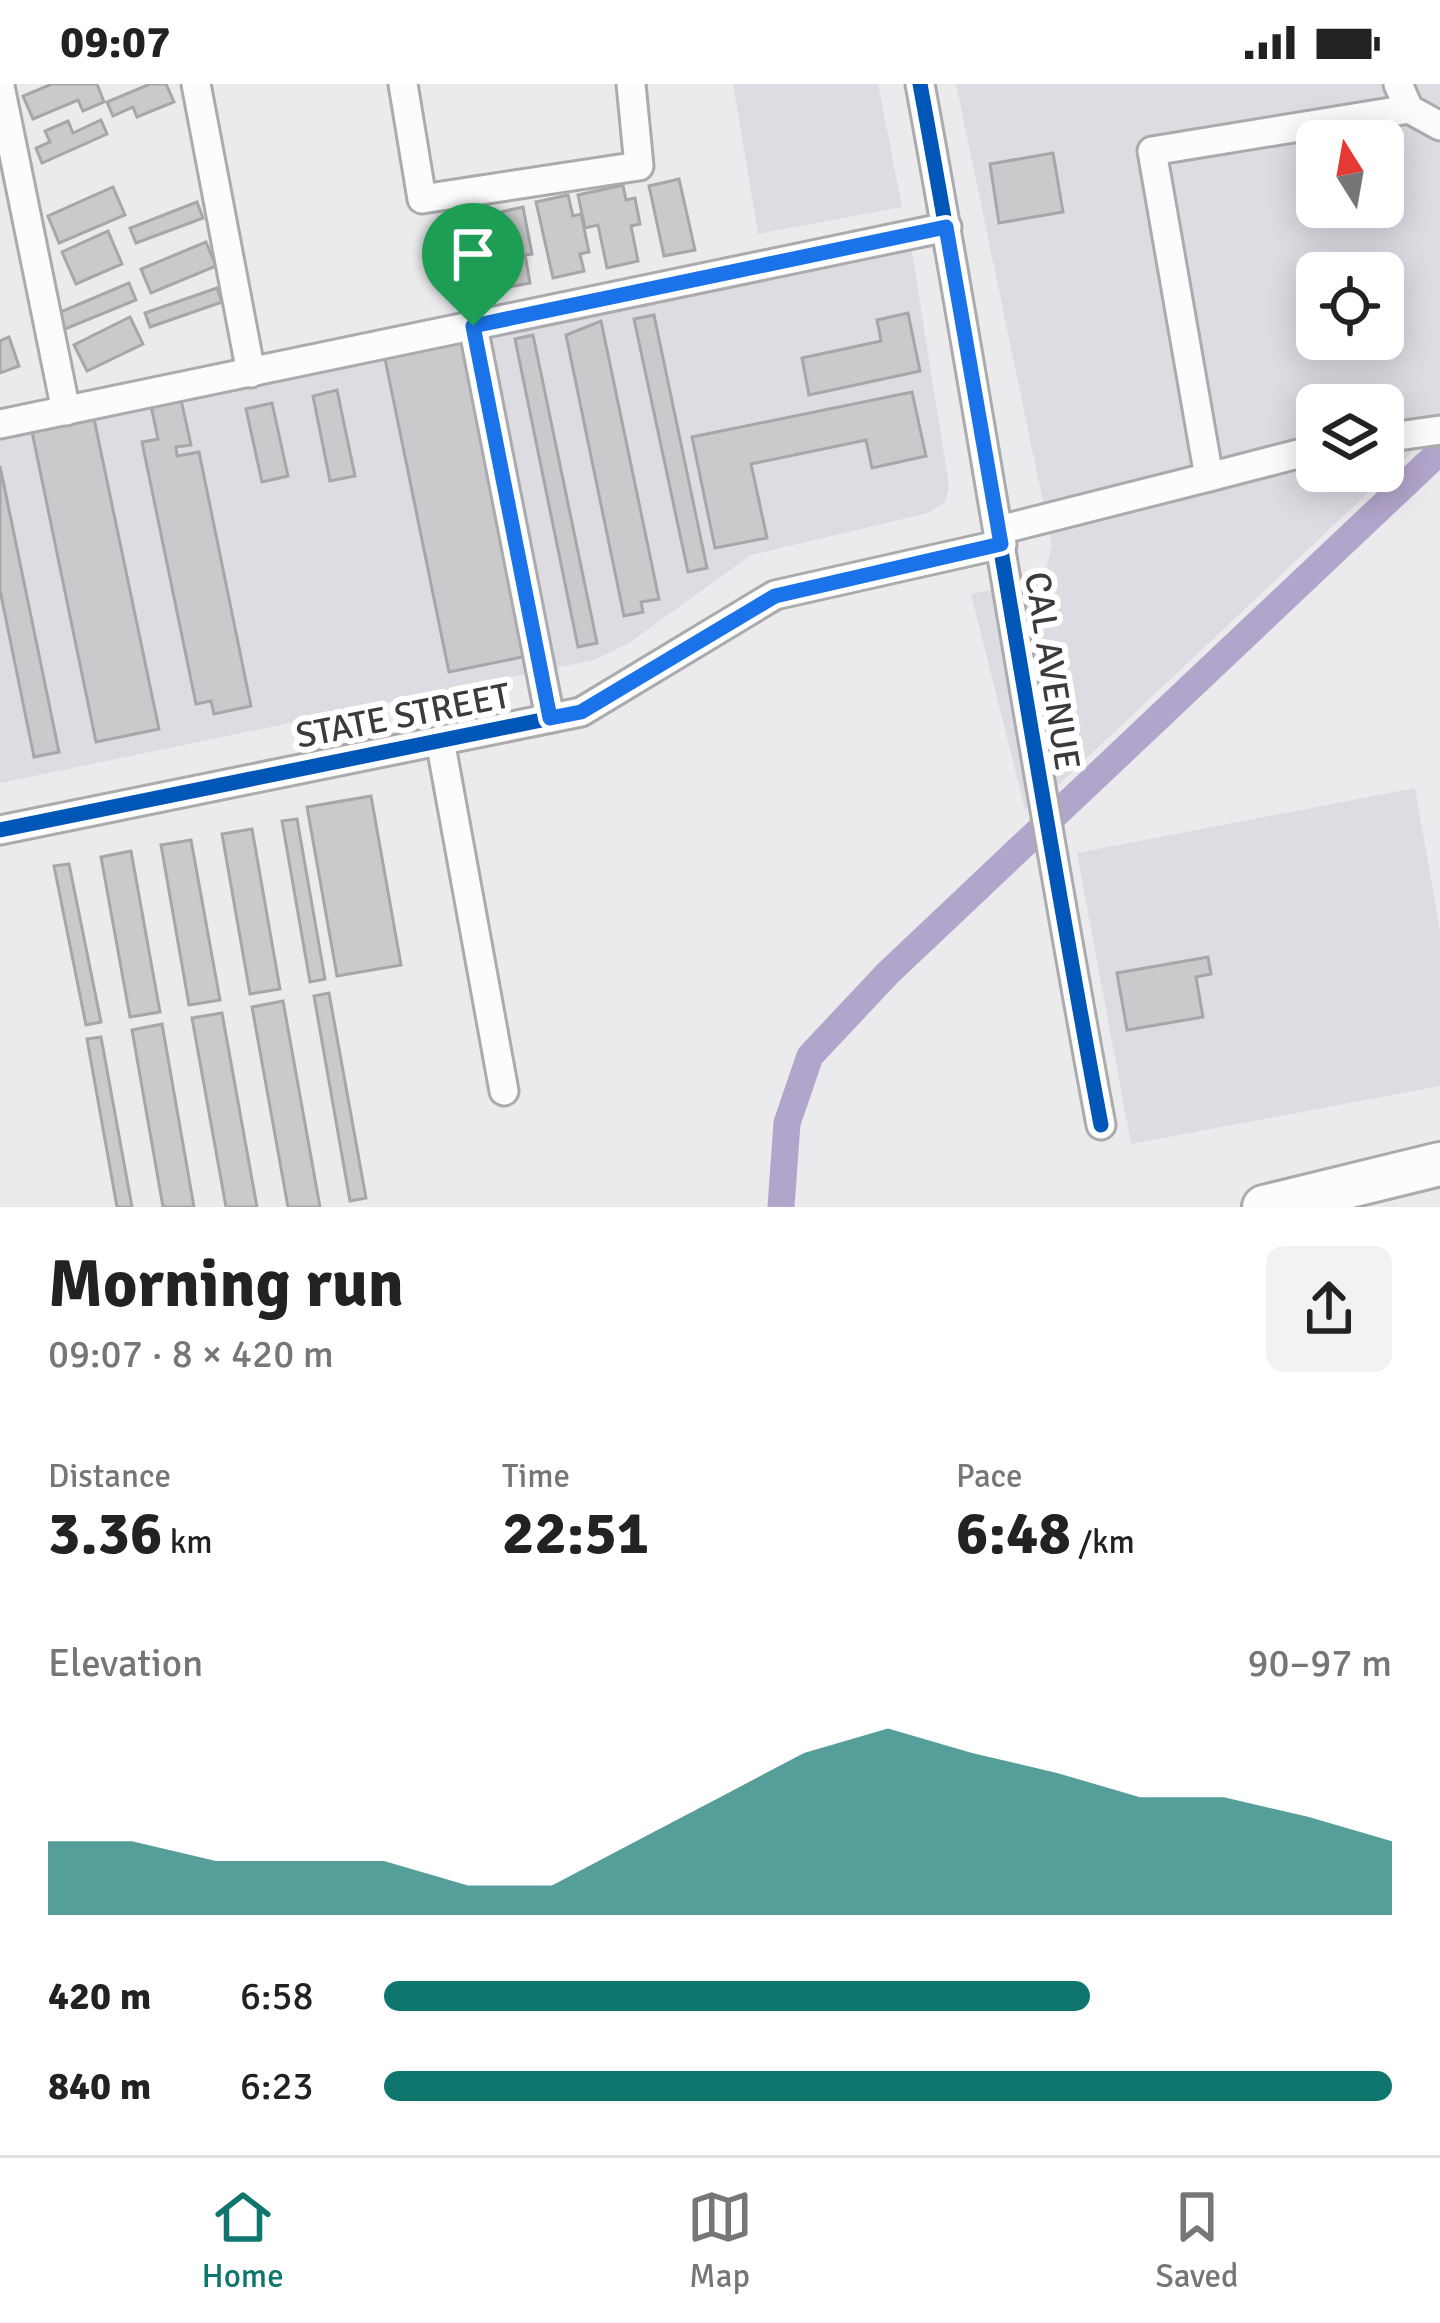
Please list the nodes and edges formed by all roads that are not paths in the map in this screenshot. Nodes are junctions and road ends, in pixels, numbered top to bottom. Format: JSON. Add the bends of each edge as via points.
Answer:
{"nodes":[{"id":1,"x":196,"y":84,"type":"edge"},
{"id":2,"x":403,"y":84,"type":"edge"},
{"id":3,"x":631,"y":84,"type":"edge"},
{"id":4,"x":920,"y":84,"type":"edge"},
{"id":5,"x":0,"y":86,"type":"edge"},
{"id":6,"x":1403,"y":96,"type":"edge"},
{"id":7,"x":1440,"y":126,"type":"edge"},
{"id":8,"x":946,"y":227,"type":"junction"},
{"id":9,"x":473,"y":326,"type":"junction"},
{"id":10,"x":251,"y":373,"type":"junction"},
{"id":11,"x":66,"y":411,"type":"junction"},
{"id":12,"x":0,"y":424,"type":"edge"},
{"id":13,"x":1440,"y":430,"type":"edge"},
{"id":14,"x":1404,"y":435,"type":"edge"},
{"id":15,"x":1296,"y":454,"type":"edge"},
{"id":16,"x":1209,"y":477,"type":"junction"},
{"id":17,"x":1000,"y":537,"type":"junction"},
{"id":18,"x":550,"y":718,"type":"junction"},
{"id":19,"x":440,"y":740,"type":"junction"},
{"id":20,"x":0,"y":830,"type":"edge"},
{"id":21,"x":504,"y":1091,"type":"dead end"},
{"id":22,"x":1101,"y":1126,"type":"dead end"},
{"id":23,"x":1440,"y":1164,"type":"edge"},
{"id":24,"x":1440,"y":1178,"type":"edge"},
{"id":25,"x":1264,"y":1207,"type":"edge"},
{"id":26,"x":1284,"y":1207,"type":"edge"}],
"edges":[{"from":1,"to":10,"type":"street"},
{"from":2,"to":3,"type":"street","via":[[422,199],[638,166]]},
{"from":4,"to":8,"type":"street","name":"CAL AVENUE"},
{"from":5,"to":11,"type":"street"},
{"from":6,"to":7,"type":"street"},
{"from":6,"to":16,"type":"street","via":[[1152,151]]},
{"from":8,"to":9,"type":"street"},
{"from":8,"to":17,"type":"street","name":"CAL AVENUE"},
{"from":9,"to":10,"type":"street"},
{"from":9,"to":18,"type":"street"},
{"from":10,"to":11,"type":"street"},
{"from":11,"to":12,"type":"street"},
{"from":13,"to":14,"type":"street"},
{"from":15,"to":16,"type":"street","name":"STATE STREET"},
{"from":16,"to":17,"type":"street","name":"STATE STREET"},
{"from":17,"to":18,"type":"street","name":"STATE STREET","via":[[775,596],[581,712]]},
{"from":17,"to":22,"type":"street","name":"CAL AVENUE"},
{"from":18,"to":19,"type":"street","name":"STATE STREET"},
{"from":19,"to":20,"type":"street","name":"STATE STREET"},
{"from":19,"to":21,"type":"street"},
{"from":23,"to":25,"type":"highway"},
{"from":24,"to":26,"type":"highway"}]}
